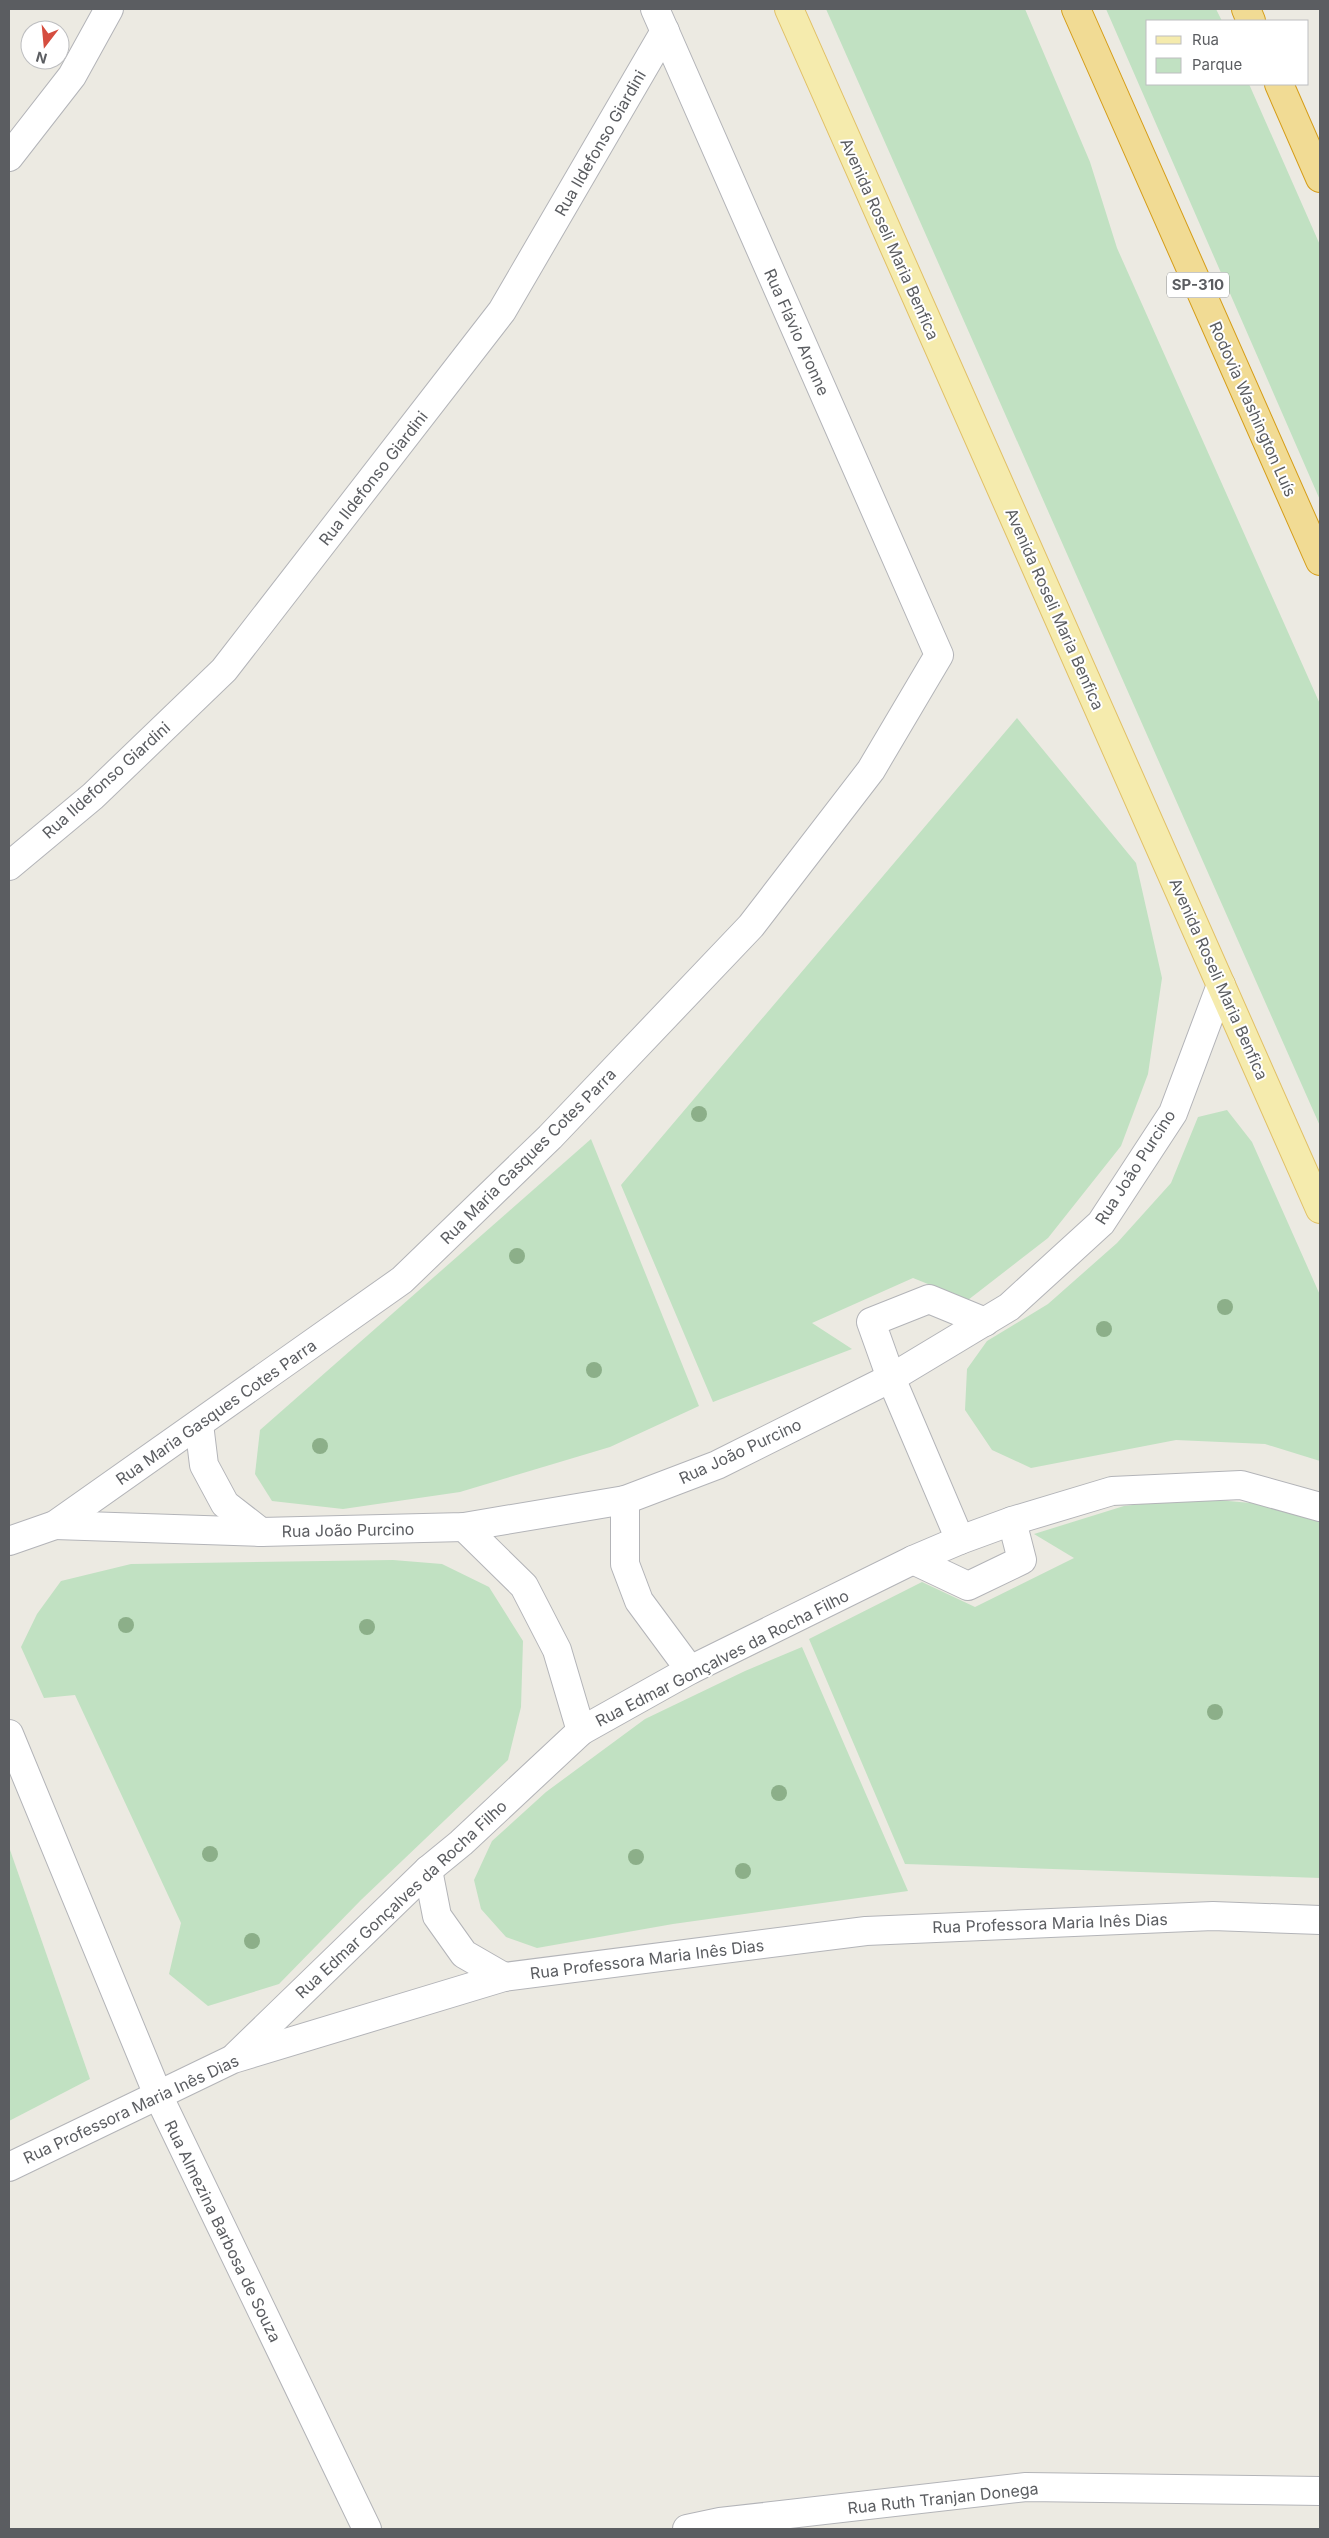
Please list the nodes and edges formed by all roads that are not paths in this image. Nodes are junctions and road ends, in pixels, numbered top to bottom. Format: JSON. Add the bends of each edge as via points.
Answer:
{"nodes":[{"id":1,"x":110,"y":9,"type":"edge"},
{"id":2,"x":789,"y":9,"type":"edge"},
{"id":3,"x":1076,"y":9,"type":"edge"},
{"id":4,"x":660,"y":20,"type":"edge"},
{"id":5,"x":1279,"y":85,"type":"edge"},
{"id":6,"x":9,"y":157,"type":"edge"},
{"id":7,"x":1320,"y":178,"type":"edge"},
{"id":8,"x":1320,"y":562,"type":"edge"},
{"id":9,"x":939,"y":655,"type":"joint"},
{"id":10,"x":9,"y":866,"type":"edge"},
{"id":11,"x":1221,"y":985,"type":"junction"},
{"id":12,"x":1320,"y":1209,"type":"edge"},
{"id":13,"x":985,"y":1322,"type":"junction"},
{"id":14,"x":891,"y":1378,"type":"junction"},
{"id":15,"x":199,"y":1424,"type":"junction"},
{"id":16,"x":625,"y":1500,"type":"junction"},
{"id":17,"x":1320,"y":1508,"type":"edge"},
{"id":18,"x":1012,"y":1521,"type":"junction"},
{"id":19,"x":55,"y":1525,"type":"junction"},
{"id":20,"x":464,"y":1527,"type":"junction"},
{"id":21,"x":261,"y":1532,"type":"junction"},
{"id":22,"x":960,"y":1540,"type":"junction"},
{"id":23,"x":9,"y":1541,"type":"edge"},
{"id":24,"x":913,"y":1560,"type":"junction"},
{"id":25,"x":690,"y":1670,"type":"junction"},
{"id":26,"x":581,"y":1731,"type":"junction"},
{"id":27,"x":9,"y":1734,"type":"edge"},
{"id":28,"x":428,"y":1870,"type":"junction"},
{"id":29,"x":1320,"y":1920,"type":"edge"},
{"id":30,"x":504,"y":1977,"type":"junction"},
{"id":31,"x":233,"y":2059,"type":"junction"},
{"id":32,"x":158,"y":2095,"type":"junction"},
{"id":33,"x":9,"y":2167,"type":"edge"},
{"id":34,"x":1320,"y":2491,"type":"edge"},
{"id":35,"x":367,"y":2529,"type":"edge"},
{"id":36,"x":687,"y":2529,"type":"edge"}],
"edges":[{"from":1,"to":6,"type":"street","via":[[72,76]]},
{"from":2,"to":11,"type":"main road","name":"Avenida Roseli Maria Benfica"},
{"from":3,"to":8,"type":"highway","name":"Rodovia Washington Luís","number":"SP-310"},
{"from":4,"to":9,"type":"street","name":"Rua Flávio Aronne"},
{"from":4,"to":10,"type":"street","name":"Rua Ildefonso Giardini","via":[[502,311],[230,663],[93,796]]},
{"from":5,"to":7,"type":"highway"},
{"from":9,"to":15,"type":"street","name":"Rua Maria Gasques Cotes Parra","via":[[871,770],[750,926],[557,1130],[402,1280]]},
{"from":11,"to":12,"type":"main road","name":"Avenida Roseli Maria Benfica"},
{"from":11,"to":13,"type":"street","name":"Rua João Purcino","via":[[1172,1113],[1101,1223],[1009,1307]]},
{"from":13,"to":14,"type":"street","name":"Rua João Purcino"},
{"from":13,"to":14,"type":"street","via":[[928,1299],[871,1322]]},
{"from":14,"to":16,"type":"street","name":"Rua João Purcino","via":[[717,1465]]},
{"from":14,"to":22,"type":"street"},
{"from":15,"to":19,"type":"street","name":"Rua Maria Gasques Cotes Parra"},
{"from":15,"to":21,"type":"street","via":[[204,1465],[225,1504]]},
{"from":16,"to":20,"type":"street","name":"Rua João Purcino"},
{"from":16,"to":25,"type":"street","via":[[625,1564],[639,1601]]},
{"from":17,"to":18,"type":"street","name":"Rua Edmar Gonçalves da Rocha Filho","via":[[1241,1485],[1112,1491]]},
{"from":18,"to":22,"type":"street","name":"Rua Edmar Gonçalves da Rocha Filho"},
{"from":18,"to":24,"type":"street","via":[[1022,1560],[968,1586]]},
{"from":19,"to":21,"type":"street","name":"Rua João Purcino"},
{"from":19,"to":23,"type":"street","name":"Rua Maria Gasques Cotes Parra"},
{"from":20,"to":21,"type":"street","name":"Rua João Purcino"},
{"from":20,"to":26,"type":"street","via":[[524,1586],[557,1650]]},
{"from":22,"to":24,"type":"street","name":"Rua Edmar Gonçalves da Rocha Filho"},
{"from":24,"to":25,"type":"street","name":"Rua Edmar Gonçalves da Rocha Filho"},
{"from":25,"to":26,"type":"street","name":"Rua Edmar Gonçalves da Rocha Filho"},
{"from":26,"to":28,"type":"street","name":"Rua Edmar Gonçalves da Rocha Filho","via":[[462,1843]]},
{"from":27,"to":32,"type":"street","name":"Rua Almezina Barbosa de Souza"},
{"from":28,"to":30,"type":"street","via":[[437,1916],[464,1954]]},
{"from":28,"to":31,"type":"street","name":"Rua Edmar Gonçalves da Rocha Filho"},
{"from":29,"to":30,"type":"street","name":"Rua Professora Maria Inês Dias","via":[[1213,1916],[866,1931]]},
{"from":30,"to":31,"type":"street","name":"Rua Professora Maria Inês Dias"},
{"from":31,"to":32,"type":"street","name":"Rua Professora Maria Inês Dias"},
{"from":32,"to":33,"type":"street","name":"Rua Professora Maria Inês Dias"},
{"from":32,"to":35,"type":"street","name":"Rua Almezina Barbosa de Souza"},
{"from":34,"to":36,"type":"street","name":"Rua Ruth Tranjan Donega","via":[[1026,2487],[720,2522]]}]}
